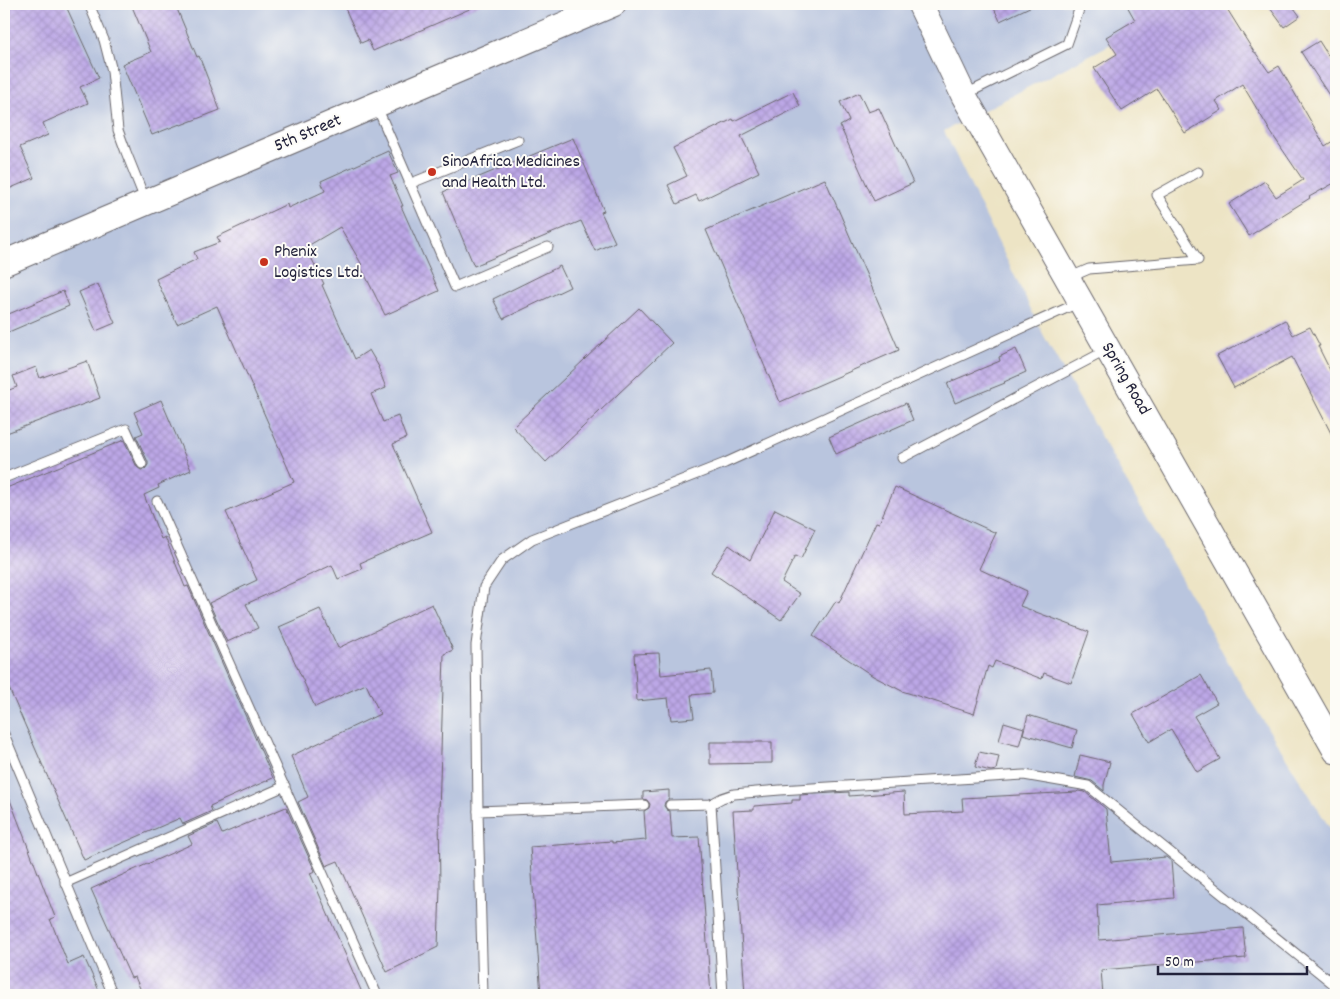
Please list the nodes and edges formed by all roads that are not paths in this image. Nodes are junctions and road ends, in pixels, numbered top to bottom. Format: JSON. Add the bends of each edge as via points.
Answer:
{"nodes":[{"id":1,"x":90,"y":4,"type":"edge"},
{"id":2,"x":612,"y":4,"type":"edge"},
{"id":3,"x":920,"y":4,"type":"edge"},
{"id":4,"x":1081,"y":4,"type":"edge"},
{"id":5,"x":964,"y":96,"type":"junction"},
{"id":6,"x":376,"y":105,"type":"junction"},
{"id":7,"x":518,"y":140,"type":"dead end"},
{"id":8,"x":1198,"y":172,"type":"dead end"},
{"id":9,"x":410,"y":184,"type":"junction"},
{"id":10,"x":146,"y":202,"type":"junction"},
{"id":11,"x":548,"y":246,"type":"dead end"},
{"id":12,"x":4,"y":263,"type":"edge"},
{"id":13,"x":1067,"y":278,"type":"junction"},
{"id":14,"x":1081,"y":301,"type":"junction"},
{"id":15,"x":1108,"y":349,"type":"junction"},
{"id":16,"x":902,"y":458,"type":"dead end"},
{"id":17,"x":142,"y":464,"type":"dead end"},
{"id":18,"x":4,"y":478,"type":"edge"},
{"id":19,"x":157,"y":502,"type":"dead end"},
{"id":20,"x":4,"y":734,"type":"edge"},
{"id":21,"x":1335,"y":746,"type":"edge"},
{"id":22,"x":285,"y":786,"type":"junction"},
{"id":23,"x":711,"y":804,"type":"junction"},
{"id":24,"x":644,"y":805,"type":"dead end"},
{"id":25,"x":670,"y":805,"type":"dead end"},
{"id":26,"x":478,"y":811,"type":"junction"},
{"id":27,"x":66,"y":883,"type":"junction"},
{"id":28,"x":1336,"y":986,"type":"edge"},
{"id":29,"x":113,"y":995,"type":"edge"},
{"id":30,"x":378,"y":995,"type":"edge"},
{"id":31,"x":483,"y":995,"type":"edge"},
{"id":32,"x":723,"y":995,"type":"edge"}],
"edges":[{"from":1,"to":10,"type":"lane","via":[[112,71],[118,130]]},
{"from":2,"to":6,"type":"main road","name":"5th Street"},
{"from":3,"to":5,"type":"main road","name":"Spring Road"},
{"from":4,"to":5,"type":"lane","via":[[1067,44]]},
{"from":5,"to":13,"type":"main road","name":"Spring Road"},
{"from":6,"to":9,"type":"lane"},
{"from":6,"to":10,"type":"main road","name":"5th Street"},
{"from":7,"to":9,"type":"lane"},
{"from":8,"to":13,"type":"lane","via":[[1157,195],[1198,260],[1089,269]]},
{"from":9,"to":11,"type":"lane","via":[[455,287]]},
{"from":10,"to":12,"type":"main road","name":"5th Street"},
{"from":13,"to":14,"type":"main road","name":"Spring Road"},
{"from":14,"to":15,"type":"main road","name":"Spring Road"},
{"from":14,"to":26,"type":"lane","via":[[725,463],[532,539],[502,560],[484,587],[476,645]]},
{"from":15,"to":16,"type":"lane"},
{"from":15,"to":21,"type":"main road","name":"Spring Road"},
{"from":17,"to":18,"type":"lane","via":[[126,429]]},
{"from":19,"to":22,"type":"lane"},
{"from":20,"to":27,"type":"lane"},
{"from":22,"to":27,"type":"lane"},
{"from":22,"to":30,"type":"lane"},
{"from":23,"to":25,"type":"lane"},
{"from":23,"to":28,"type":"lane","via":[[734,794],[1024,775],[1088,786]]},
{"from":23,"to":32,"type":"lane"},
{"from":24,"to":26,"type":"lane"},
{"from":26,"to":31,"type":"lane"},
{"from":27,"to":29,"type":"lane"}]}
